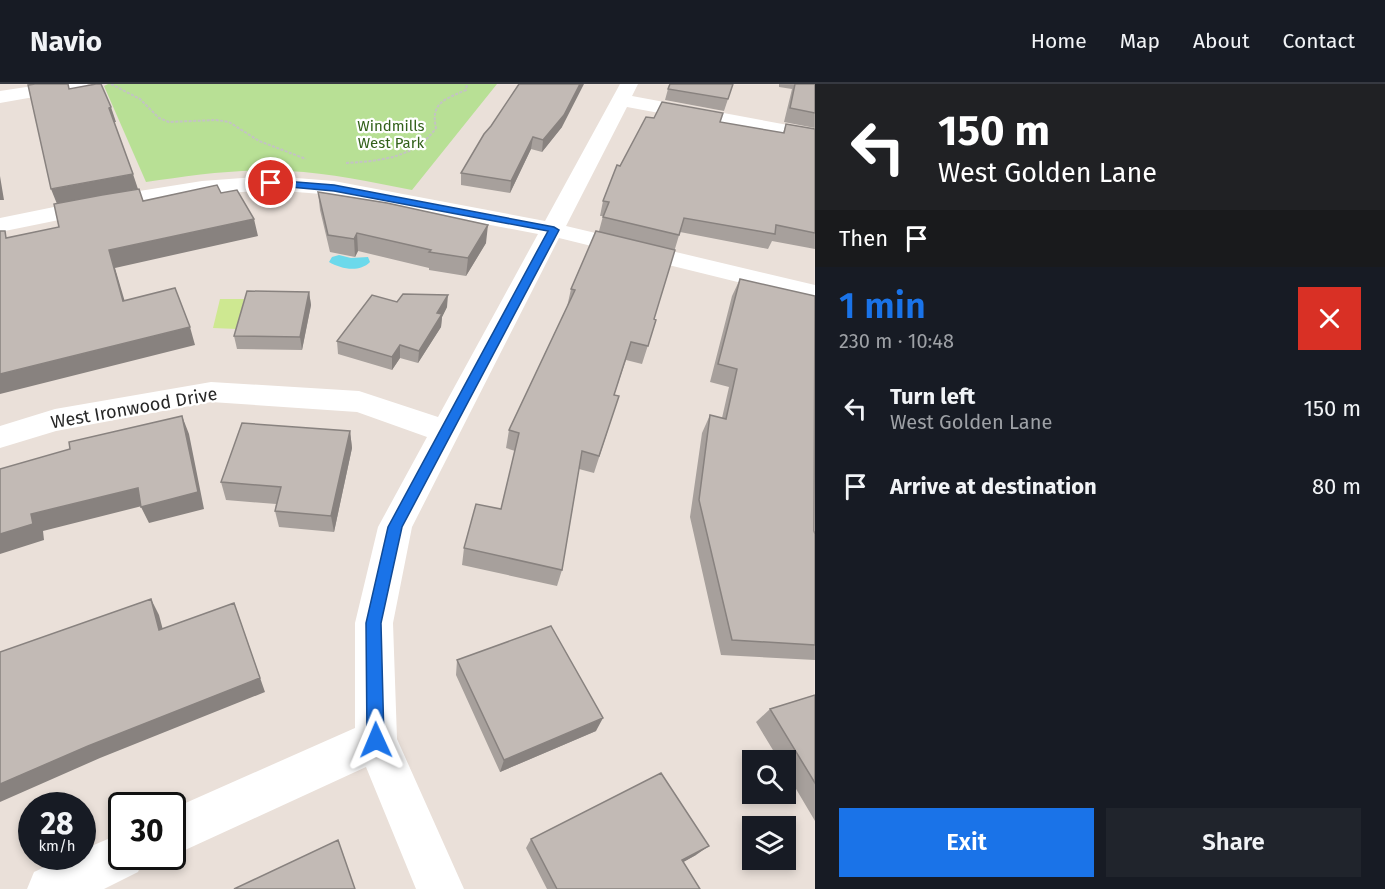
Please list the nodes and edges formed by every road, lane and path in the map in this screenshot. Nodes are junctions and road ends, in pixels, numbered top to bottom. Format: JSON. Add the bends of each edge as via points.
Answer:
{"nodes":[{"id":1,"x":79,"y":84,"type":"edge"},
{"id":2,"x":111,"y":84,"type":"edge"},
{"id":3,"x":467,"y":84,"type":"edge"},
{"id":4,"x":625,"y":92,"type":"edge"},
{"id":5,"x":0,"y":97,"type":"edge"},
{"id":6,"x":815,"y":136,"type":"edge"},
{"id":7,"x":315,"y":161,"type":"dead end"},
{"id":8,"x":346,"y":163,"type":"dead end"},
{"id":9,"x":0,"y":225,"type":"edge"},
{"id":10,"x":554,"y":230,"type":"junction"},
{"id":11,"x":815,"y":293,"type":"edge"},
{"id":12,"x":446,"y":431,"type":"junction"},
{"id":13,"x":0,"y":437,"type":"edge"},
{"id":14,"x":376,"y":740,"type":"junction"},
{"id":15,"x":186,"y":827,"type":"edge"},
{"id":16,"x":108,"y":863,"type":"edge"},
{"id":17,"x":51,"y":889,"type":"edge"},
{"id":18,"x":440,"y":889,"type":"edge"}],
"edges":[{"from":1,"to":5,"type":"street"},
{"from":2,"to":7,"type":"path","via":[[140,99],[159,118],[169,122],[229,122],[259,141]]},
{"from":3,"to":8,"type":"path","via":[[465,90],[442,100],[435,108],[432,117],[436,128],[424,144],[388,159]]},
{"from":4,"to":6,"type":"street"},
{"from":4,"to":10,"type":"street"},
{"from":9,"to":10,"type":"street","via":[[202,188],[271,183],[334,188]]},
{"from":10,"to":11,"type":"street"},
{"from":10,"to":12,"type":"street"},
{"from":12,"to":13,"type":"street","name":"West Ironwood Drive","via":[[359,402],[211,392],[55,420]]},
{"from":12,"to":14,"type":"street","via":[[395,527],[374,623]]},
{"from":14,"to":15,"type":"street"},
{"from":14,"to":18,"type":"street"},
{"from":16,"to":17,"type":"street"}]}
